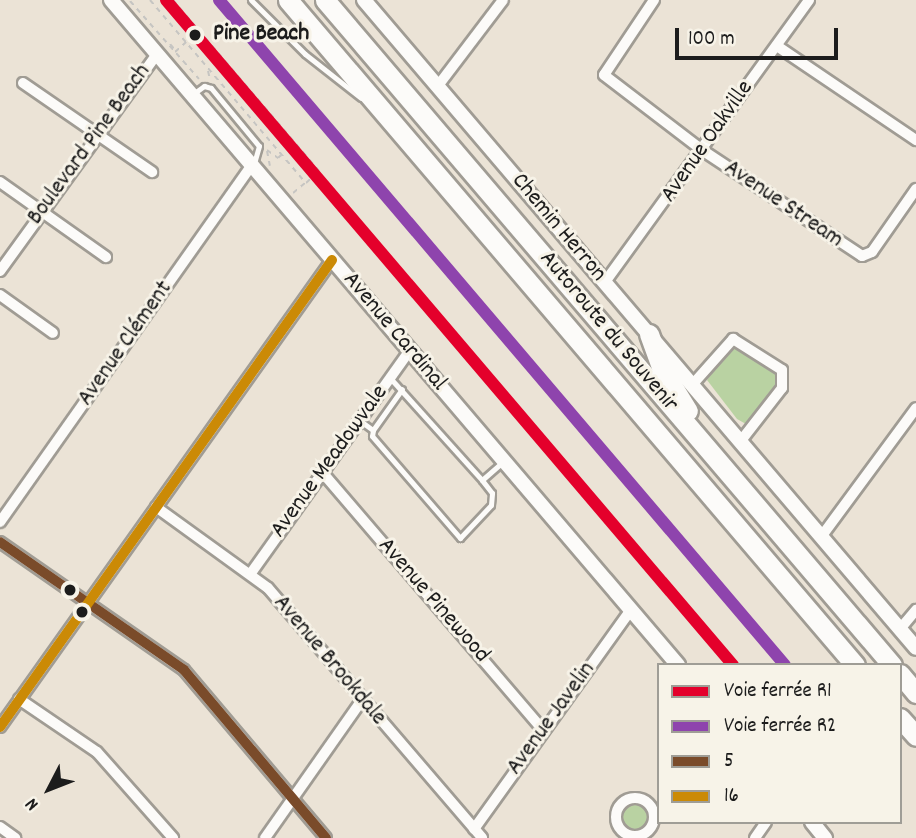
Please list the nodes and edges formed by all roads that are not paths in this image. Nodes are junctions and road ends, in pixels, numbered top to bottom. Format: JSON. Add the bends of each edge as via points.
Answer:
{"nodes":[{"id":1,"x":111,"y":0,"type":"edge"},
{"id":2,"x":251,"y":0,"type":"edge"},
{"id":3,"x":288,"y":0,"type":"edge"},
{"id":4,"x":325,"y":0,"type":"edge"},
{"id":5,"x":364,"y":0,"type":"edge"},
{"id":6,"x":503,"y":0,"type":"edge"},
{"id":7,"x":654,"y":0,"type":"edge"},
{"id":8,"x":809,"y":0,"type":"edge"},
{"id":9,"x":777,"y":46,"type":"junction"},
{"id":10,"x":157,"y":54,"type":"junction"},
{"id":11,"x":23,"y":83,"type":"dead end"},
{"id":12,"x":438,"y":87,"type":"junction"},
{"id":13,"x":394,"y":125,"type":"junction"},
{"id":14,"x":97,"y":134,"type":"junction"},
{"id":15,"x":916,"y":140,"type":"edge"},
{"id":16,"x":702,"y":150,"type":"junction"},
{"id":17,"x":251,"y":165,"type":"junction"},
{"id":18,"x":152,"y":172,"type":"dead end"},
{"id":19,"x":0,"y":182,"type":"edge"},
{"id":20,"x":916,"y":189,"type":"edge"},
{"id":21,"x":42,"y":212,"type":"junction"},
{"id":22,"x":106,"y":257,"type":"dead end"},
{"id":23,"x":332,"y":260,"type":"junction"},
{"id":24,"x":0,"y":271,"type":"edge"},
{"id":25,"x":605,"y":282,"type":"junction"},
{"id":26,"x":0,"y":295,"type":"edge"},
{"id":27,"x":53,"y":333,"type":"dead end"},
{"id":28,"x":649,"y":334,"type":"junction"},
{"id":29,"x":410,"y":350,"type":"junction"},
{"id":30,"x":390,"y":378,"type":"junction"},
{"id":31,"x":692,"y":385,"type":"junction"},
{"id":32,"x":402,"y":389,"type":"junction"},
{"id":33,"x":916,"y":408,"type":"edge"},
{"id":34,"x":359,"y":420,"type":"junction"},
{"id":35,"x":373,"y":430,"type":"junction"},
{"id":36,"x":740,"y":442,"type":"junction"},
{"id":37,"x":504,"y":461,"type":"junction"},
{"id":38,"x":720,"y":463,"type":"junction"},
{"id":39,"x":322,"y":472,"type":"junction"},
{"id":40,"x":481,"y":480,"type":"junction"},
{"id":41,"x":156,"y":507,"type":"junction"},
{"id":42,"x":0,"y":523,"type":"edge"},
{"id":43,"x":821,"y":537,"type":"junction"},
{"id":44,"x":0,"y":542,"type":"edge"},
{"id":45,"x":251,"y":573,"type":"junction"},
{"id":46,"x":88,"y":603,"type":"junction"},
{"id":47,"x":631,"y":610,"type":"junction"},
{"id":48,"x":916,"y":610,"type":"edge"},
{"id":49,"x":900,"y":629,"type":"junction"},
{"id":50,"x":916,"y":649,"type":"edge"},
{"id":51,"x":676,"y":663,"type":"edge"},
{"id":52,"x":853,"y":663,"type":"edge"},
{"id":53,"x":890,"y":663,"type":"edge"},
{"id":54,"x":902,"y":676,"type":"edge"},
{"id":55,"x":916,"y":693,"type":"edge"},
{"id":56,"x":19,"y":699,"type":"junction"},
{"id":57,"x":362,"y":700,"type":"junction"},
{"id":58,"x":902,"y":720,"type":"edge"},
{"id":59,"x":0,"y":727,"type":"edge"},
{"id":60,"x":543,"y":730,"type":"junction"},
{"id":61,"x":916,"y":736,"type":"edge"},
{"id":62,"x":293,"y":799,"type":"junction"},
{"id":63,"x":814,"y":824,"type":"edge"},
{"id":64,"x":0,"y":827,"type":"edge"},
{"id":65,"x":478,"y":834,"type":"edge"},
{"id":66,"x":15,"y":838,"type":"edge"},
{"id":67,"x":173,"y":838,"type":"edge"},
{"id":68,"x":265,"y":838,"type":"edge"},
{"id":69,"x":326,"y":838,"type":"edge"},
{"id":70,"x":825,"y":838,"type":"edge"}],
"edges":[{"from":1,"to":10,"type":"main road","name":"Avenue Cardinal"},
{"from":2,"to":13,"type":"lane","via":[[317,65]]},
{"from":3,"to":13,"type":"highway","name":"Autoroute du Souvenir"},
{"from":4,"to":38,"type":"highway","name":"Autoroute du Souvenir"},
{"from":5,"to":12,"type":"main road","name":"Chemin Herron"},
{"from":6,"to":12,"type":"street"},
{"from":7,"to":16,"type":"street","via":[[604,75]]},
{"from":8,"to":9,"type":"street","name":"Avenue Oakville"},
{"from":9,"to":15,"type":"street"},
{"from":9,"to":16,"type":"street","name":"Avenue Oakville"},
{"from":10,"to":14,"type":"street","name":"Boulevard Pine Beach"},
{"from":10,"to":17,"type":"main road","name":"Avenue Cardinal"},
{"from":11,"to":14,"type":"street"},
{"from":12,"to":25,"type":"main road","name":"Chemin Herron"},
{"from":13,"to":52,"type":"highway","name":"Autoroute du Souvenir"},
{"from":14,"to":18,"type":"street"},
{"from":14,"to":21,"type":"street","name":"Boulevard Pine Beach"},
{"from":16,"to":20,"type":"street","name":"Avenue Stream","via":[[862,256],[872,252]]},
{"from":16,"to":25,"type":"street","name":"Avenue Oakville"},
{"from":17,"to":23,"type":"main road","name":"Avenue Cardinal"},
{"from":17,"to":42,"type":"street","name":"Avenue Clément"},
{"from":19,"to":21,"type":"street"},
{"from":21,"to":22,"type":"street"},
{"from":21,"to":24,"type":"street","name":"Boulevard Pine Beach"},
{"from":23,"to":29,"type":"main road","name":"Avenue Cardinal"},
{"from":23,"to":41,"type":"street"},
{"from":25,"to":28,"type":"main road","name":"Chemin Herron"},
{"from":26,"to":27,"type":"street"},
{"from":28,"to":31,"type":"main road","name":"Chemin Herron"},
{"from":28,"to":38,"type":"highway","via":[[662,369]]},
{"from":29,"to":30,"type":"street","name":"Avenue Meadowvale"},
{"from":29,"to":37,"type":"main road","name":"Avenue Cardinal"},
{"from":30,"to":32,"type":"lane"},
{"from":30,"to":34,"type":"street","name":"Avenue Meadowvale"},
{"from":31,"to":36,"type":"main road","name":"Chemin Herron"},
{"from":31,"to":36,"type":"street","via":[[733,339],[782,370],[782,388]]},
{"from":32,"to":35,"type":"lane"},
{"from":32,"to":40,"type":"lane"},
{"from":33,"to":43,"type":"street"},
{"from":34,"to":35,"type":"lane"},
{"from":34,"to":39,"type":"street","name":"Avenue Meadowvale"},
{"from":35,"to":40,"type":"lane","via":[[372,436],[460,538],[491,505],[492,494]]},
{"from":36,"to":43,"type":"main road","name":"Chemin Herron"},
{"from":37,"to":40,"type":"lane"},
{"from":37,"to":47,"type":"main road","name":"Avenue Cardinal"},
{"from":38,"to":53,"type":"highway","name":"Autoroute du Souvenir"},
{"from":39,"to":45,"type":"street","name":"Avenue Meadowvale"},
{"from":39,"to":60,"type":"street","name":"Avenue Pinewood"},
{"from":41,"to":45,"type":"street","name":"Avenue Brookdale"},
{"from":41,"to":46,"type":"street"},
{"from":43,"to":49,"type":"main road","name":"Chemin Herron"},
{"from":44,"to":46,"type":"street"},
{"from":45,"to":57,"type":"street","name":"Avenue Brookdale"},
{"from":46,"to":56,"type":"street"},
{"from":46,"to":62,"type":"street","via":[[184,670]]},
{"from":47,"to":51,"type":"main road","name":"Avenue Cardinal"},
{"from":47,"to":60,"type":"street","name":"Avenue Javelin"},
{"from":48,"to":49,"type":"street"},
{"from":49,"to":50,"type":"main road","name":"Chemin Herron"},
{"from":54,"to":55,"type":"highway"},
{"from":56,"to":59,"type":"street"},
{"from":56,"to":67,"type":"street","via":[[97,752]]},
{"from":57,"to":62,"type":"street"},
{"from":57,"to":65,"type":"street","name":"Avenue Brookdale"},
{"from":58,"to":61,"type":"highway"},
{"from":60,"to":65,"type":"street","name":"Avenue Javelin"},
{"from":62,"to":68,"type":"street"},
{"from":62,"to":69,"type":"street"},
{"from":63,"to":70,"type":"main road"},
{"from":64,"to":66,"type":"street"}]}
